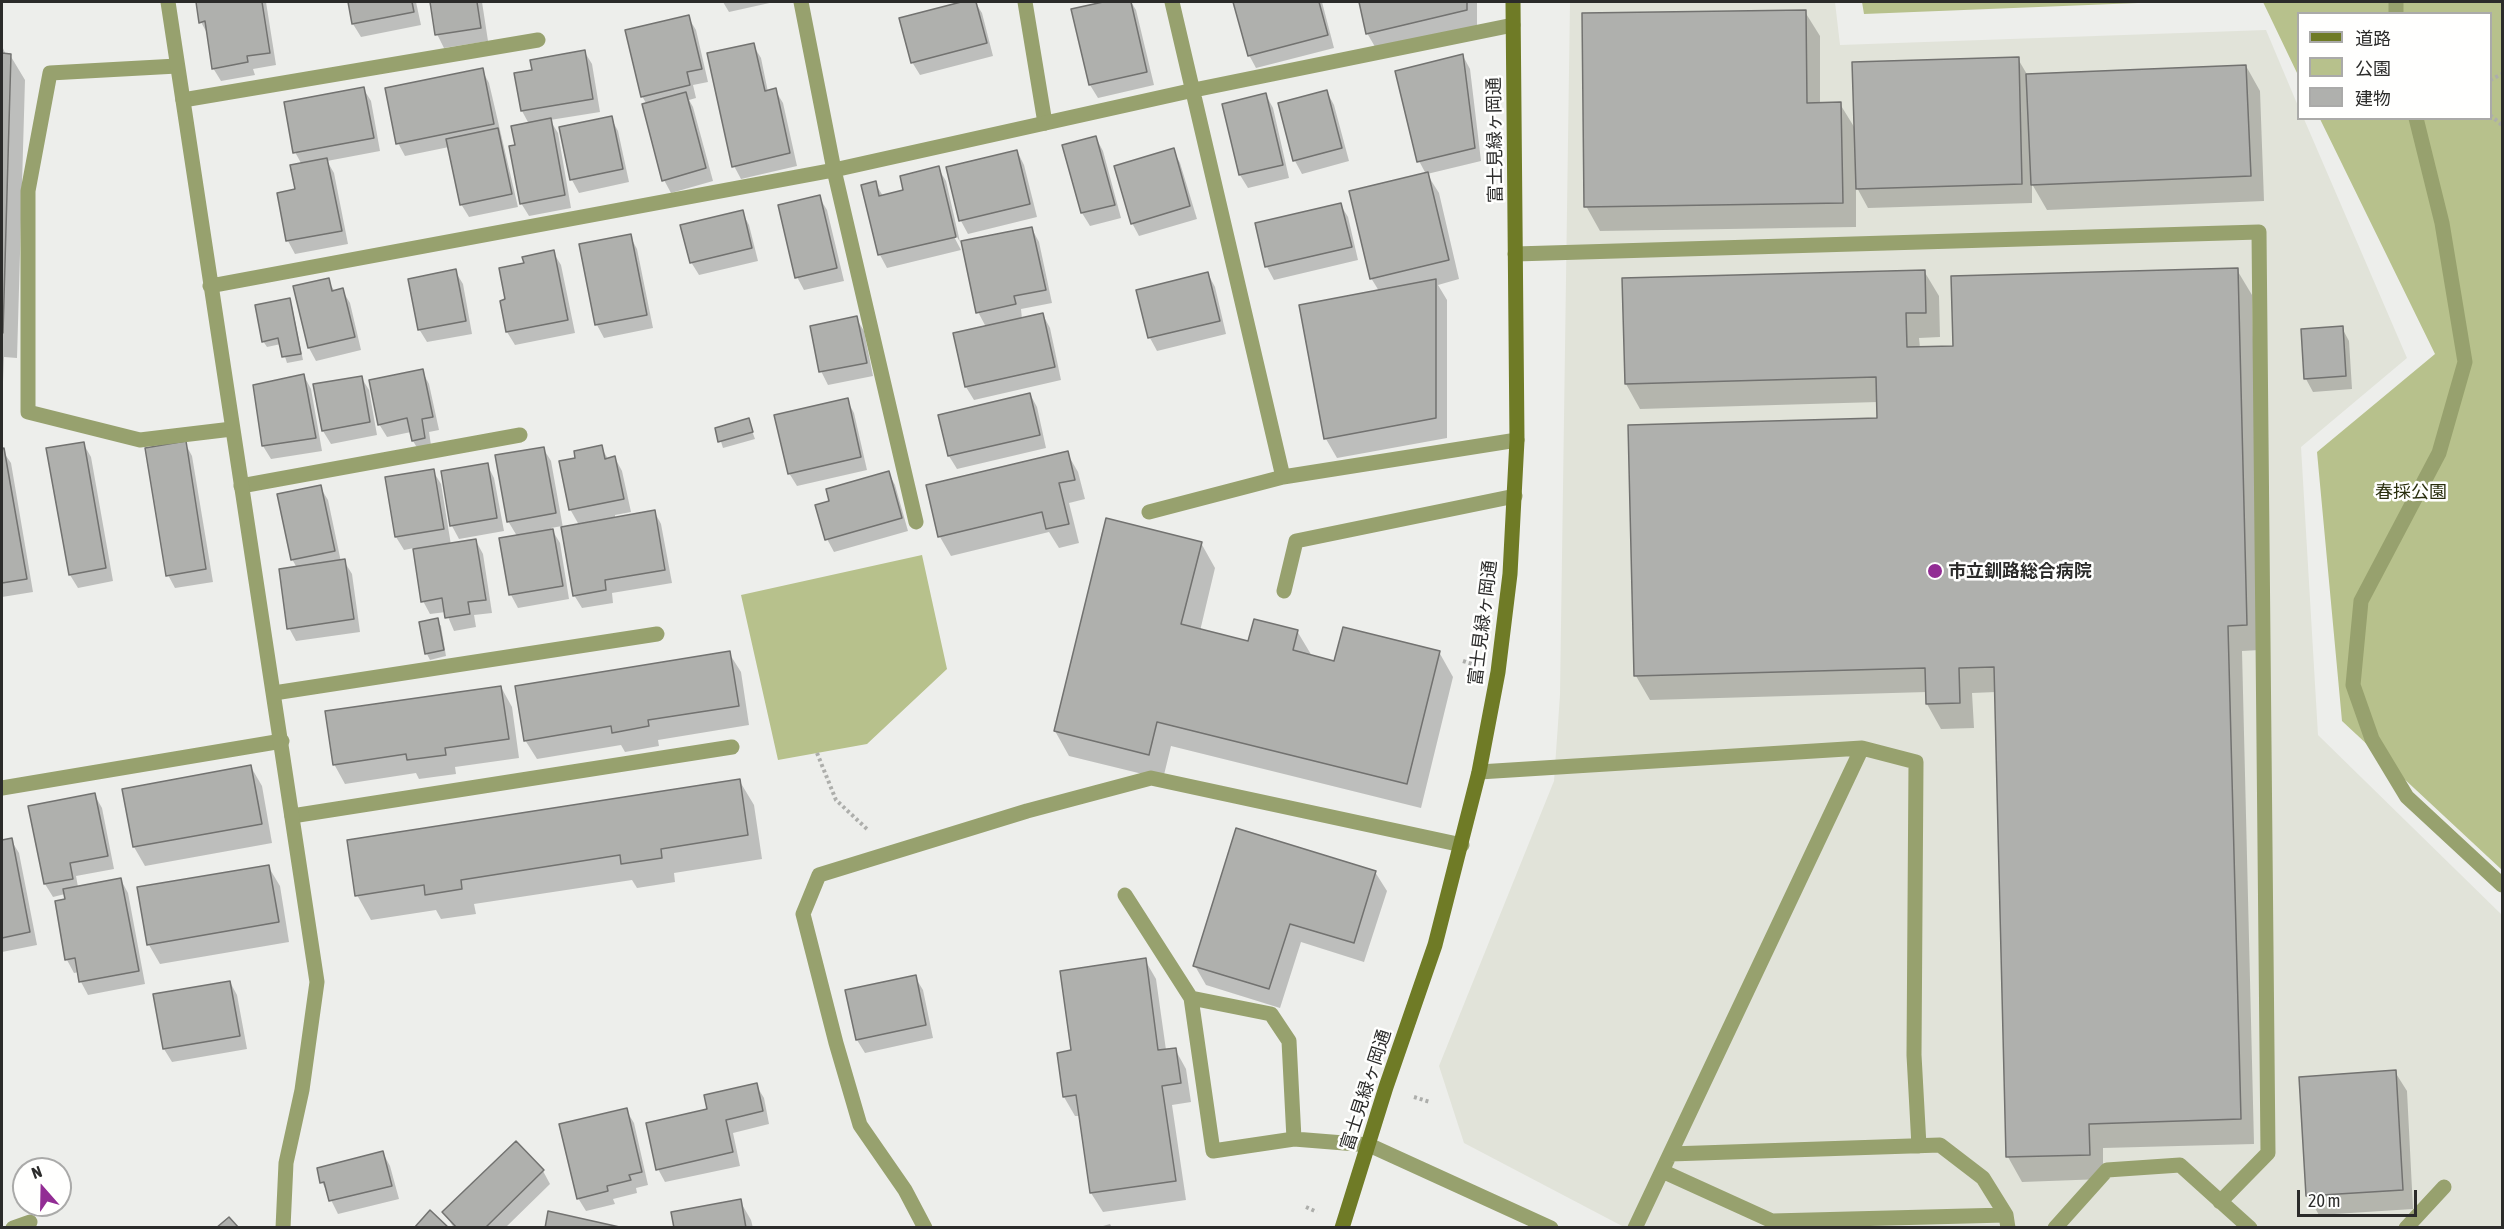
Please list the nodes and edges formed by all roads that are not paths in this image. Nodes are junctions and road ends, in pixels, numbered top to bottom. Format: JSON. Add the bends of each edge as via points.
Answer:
{"nodes":[{"id":1,"x":168,"y":2,"type":"edge"},
{"id":2,"x":801,"y":2,"type":"edge"},
{"id":3,"x":1025,"y":2,"type":"edge"},
{"id":4,"x":1172,"y":2,"type":"edge"},
{"id":5,"x":1513,"y":2,"type":"edge"},
{"id":6,"x":1513,"y":25,"type":"junction"},
{"id":7,"x":538,"y":40,"type":"dead end"},
{"id":8,"x":177,"y":66,"type":"junction"},
{"id":9,"x":1194,"y":90,"type":"junction"},
{"id":10,"x":183,"y":100,"type":"junction"},
{"id":11,"x":2416,"y":120,"type":"edge"},
{"id":12,"x":1045,"y":123,"type":"junction"},
{"id":13,"x":834,"y":170,"type":"junction"},
{"id":14,"x":1515,"y":254,"type":"junction"},
{"id":15,"x":210,"y":286,"type":"junction"},
{"id":16,"x":232,"y":429,"type":"junction"},
{"id":17,"x":520,"y":435,"type":"dead end"},
{"id":18,"x":1517,"y":440,"type":"junction"},
{"id":19,"x":1283,"y":477,"type":"junction"},
{"id":20,"x":241,"y":486,"type":"junction"},
{"id":21,"x":1515,"y":496,"type":"junction"},
{"id":22,"x":1149,"y":512,"type":"dead end"},
{"id":23,"x":916,"y":522,"type":"dead end"},
{"id":24,"x":1284,"y":591,"type":"dead end"},
{"id":25,"x":657,"y":634,"type":"dead end"},
{"id":26,"x":274,"y":693,"type":"junction"},
{"id":27,"x":282,"y":741,"type":"junction"},
{"id":28,"x":732,"y":747,"type":"dead end"},
{"id":29,"x":1862,"y":748,"type":"junction"},
{"id":30,"x":1479,"y":772,"type":"junction"},
{"id":31,"x":2,"y":788,"type":"edge"},
{"id":32,"x":292,"y":816,"type":"junction"},
{"id":33,"x":1462,"y":845,"type":"junction"},
{"id":34,"x":2502,"y":885,"type":"edge"},
{"id":35,"x":1125,"y":895,"type":"dead end"},
{"id":36,"x":1191,"y":998,"type":"junction"},
{"id":37,"x":1294,"y":1139,"type":"junction"},
{"id":38,"x":1369,"y":1144,"type":"junction"},
{"id":39,"x":1919,"y":1146,"type":"junction"},
{"id":40,"x":1670,"y":1154,"type":"junction"},
{"id":41,"x":1662,"y":1171,"type":"junction"},
{"id":42,"x":2444,"y":1187,"type":"dead end"},
{"id":43,"x":2220,"y":1202,"type":"junction"},
{"id":44,"x":2007,"y":1221,"type":"edge"},
{"id":45,"x":30,"y":1222,"type":"dead end"},
{"id":46,"x":13,"y":1227,"type":"edge"},
{"id":47,"x":283,"y":1227,"type":"edge"},
{"id":48,"x":925,"y":1227,"type":"edge"},
{"id":49,"x":1342,"y":1227,"type":"edge"},
{"id":50,"x":1551,"y":1227,"type":"edge"},
{"id":51,"x":1635,"y":1227,"type":"edge"},
{"id":52,"x":2055,"y":1227,"type":"edge"},
{"id":53,"x":2250,"y":1227,"type":"edge"},
{"id":54,"x":2406,"y":1227,"type":"edge"}],
"edges":[{"from":1,"to":8,"type":"street"},
{"from":2,"to":13,"type":"street"},
{"from":3,"to":12,"type":"street"},
{"from":4,"to":9,"type":"street"},
{"from":5,"to":6,"type":"street","name":"富士見緑ヶ岡通"},
{"from":6,"to":9,"type":"street"},
{"from":6,"to":14,"type":"street","name":"富士見緑ヶ岡通"},
{"from":7,"to":10,"type":"street"},
{"from":8,"to":10,"type":"street"},
{"from":8,"to":16,"type":"street","via":[[50,73],[28,191],[28,412],[140,440]]},
{"from":9,"to":12,"type":"street"},
{"from":9,"to":19,"type":"street"},
{"from":10,"to":15,"type":"street"},
{"from":11,"to":34,"type":"street","via":[[2442,223],[2465,362],[2439,453],[2361,601],[2353,685],[2373,740],[2407,796]]},
{"from":12,"to":13,"type":"street"},
{"from":13,"to":15,"type":"street"},
{"from":13,"to":23,"type":"street"},
{"from":14,"to":18,"type":"street","name":"富士見緑ヶ岡通"},
{"from":14,"to":43,"type":"street","via":[[2259,232],[2268,1153]]},
{"from":15,"to":16,"type":"street"},
{"from":16,"to":20,"type":"street"},
{"from":17,"to":20,"type":"street"},
{"from":18,"to":19,"type":"street"},
{"from":18,"to":21,"type":"street","name":"富士見緑ヶ岡通"},
{"from":19,"to":22,"type":"street"},
{"from":20,"to":26,"type":"street"},
{"from":21,"to":24,"type":"street","via":[[1296,541]]},
{"from":21,"to":30,"type":"street","name":"富士見緑ヶ岡通","via":[[1498,672]]},
{"from":25,"to":26,"type":"street"},
{"from":26,"to":27,"type":"street"},
{"from":27,"to":31,"type":"street"},
{"from":27,"to":32,"type":"street"},
{"from":28,"to":32,"type":"street"},
{"from":29,"to":30,"type":"street"},
{"from":29,"to":39,"type":"street","via":[[1916,762],[1914,1055]]},
{"from":29,"to":40,"type":"street"},
{"from":30,"to":33,"type":"street","name":"富士見緑ヶ岡通"},
{"from":32,"to":47,"type":"street","via":[[317,982],[302,1090],[286,1163]]},
{"from":33,"to":38,"type":"street","name":"富士見緑ヶ岡通","via":[[1436,945]]},
{"from":33,"to":48,"type":"street","via":[[1151,778],[819,875],[803,914],[860,1125],[905,1190]]},
{"from":35,"to":36,"type":"street"},
{"from":36,"to":37,"type":"street","via":[[1271,1014],[1289,1041]]},
{"from":36,"to":37,"type":"street","via":[[1213,1151]]},
{"from":37,"to":38,"type":"street"},
{"from":38,"to":49,"type":"street","name":"富士見緑ヶ岡通"},
{"from":38,"to":50,"type":"street"},
{"from":39,"to":40,"type":"street"},
{"from":39,"to":44,"type":"street","via":[[1940,1145],[1983,1178]]},
{"from":40,"to":41,"type":"street"},
{"from":41,"to":44,"type":"street","via":[[1772,1221]]},
{"from":41,"to":51,"type":"street"},
{"from":42,"to":54,"type":"street"},
{"from":43,"to":52,"type":"street","via":[[2180,1166],[2106,1170]]},
{"from":43,"to":53,"type":"street"},
{"from":45,"to":46,"type":"street"}]}
